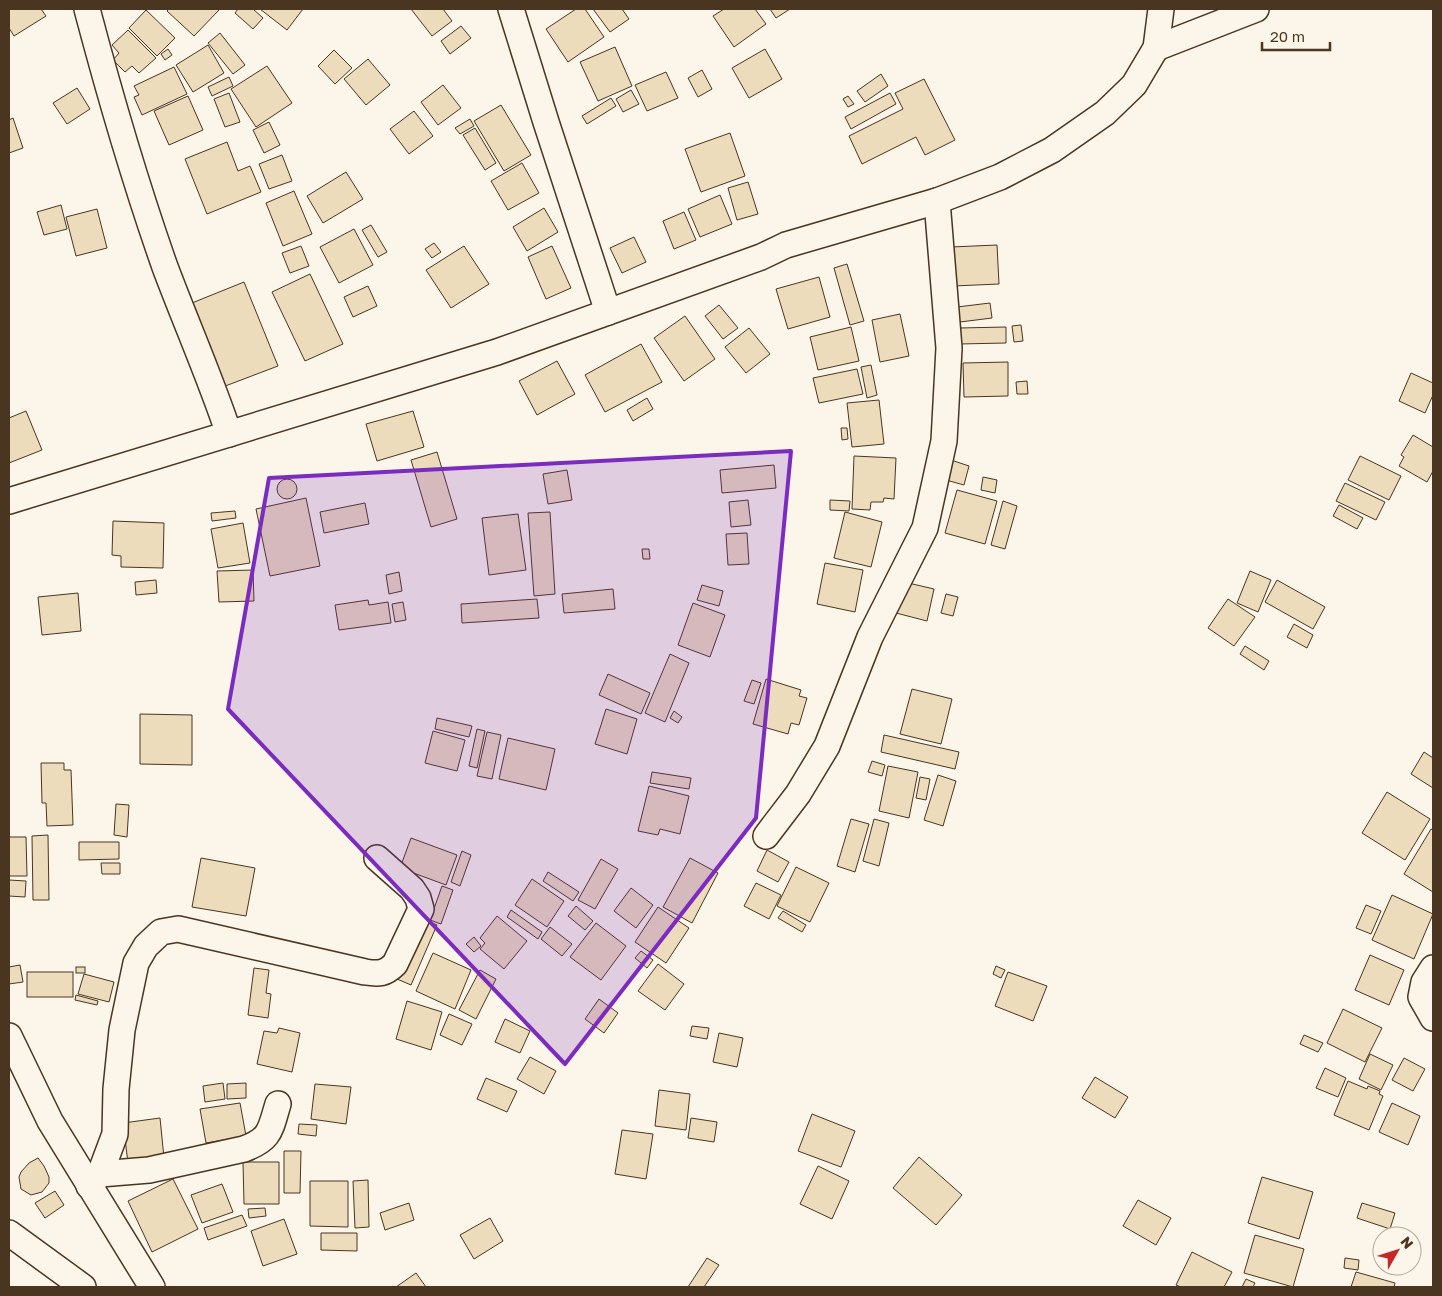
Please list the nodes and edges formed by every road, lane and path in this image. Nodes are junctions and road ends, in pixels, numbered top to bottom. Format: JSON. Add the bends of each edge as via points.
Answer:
{"nodes":[{"id":1,"x":87,"y":9,"type":"edge"},
{"id":2,"x":511,"y":9,"type":"edge"},
{"id":3,"x":1161,"y":9,"type":"edge"},
{"id":4,"x":1256,"y":9,"type":"edge"},
{"id":5,"x":1156,"y":48,"type":"junction"},
{"id":6,"x":937,"y":201,"type":"junction"},
{"id":7,"x":608,"y":312,"type":"junction"},
{"id":8,"x":229,"y":434,"type":"junction"},
{"id":9,"x":9,"y":501,"type":"edge"},
{"id":10,"x":766,"y":836,"type":"dead end"},
{"id":11,"x":377,"y":858,"type":"dead end"},
{"id":12,"x":1433,"y":968,"type":"edge"},
{"id":13,"x":1433,"y":1018,"type":"edge"},
{"id":14,"x":9,"y":1036,"type":"edge"},
{"id":15,"x":278,"y":1104,"type":"dead end"},
{"id":16,"x":94,"y":1180,"type":"junction"},
{"id":17,"x":9,"y":1233,"type":"edge"},
{"id":18,"x":83,"y":1287,"type":"edge"},
{"id":19,"x":152,"y":1287,"type":"edge"}],
"edges":[{"from":1,"to":8,"type":"street","via":[[134,177]]},
{"from":2,"to":7,"type":"street"},
{"from":3,"to":5,"type":"street"},
{"from":4,"to":5,"type":"street"},
{"from":5,"to":6,"type":"street","via":[[1134,85],[1106,112],[1052,150],[1000,177]]},
{"from":6,"to":7,"type":"street","via":[[786,245]]},
{"from":6,"to":10,"type":"street","via":[[949,348],[944,441],[925,528],[870,637],[827,746],[798,794]]},
{"from":7,"to":8,"type":"street","via":[[497,352]]},
{"from":8,"to":9,"type":"street"},
{"from":11,"to":16,"type":"street","via":[[412,890],[421,909],[395,964],[381,974],[178,929],[160,932],[146,946],[136,963],[122,1030],[115,1134]]},
{"from":12,"to":13,"type":"street","via":[[1424,982],[1421,997]]},
{"from":14,"to":16,"type":"street","via":[[50,1121]]},
{"from":15,"to":16,"type":"street","via":[[268,1134],[258,1144],[244,1150]]},
{"from":16,"to":19,"type":"street"},
{"from":17,"to":18,"type":"street"}]}
